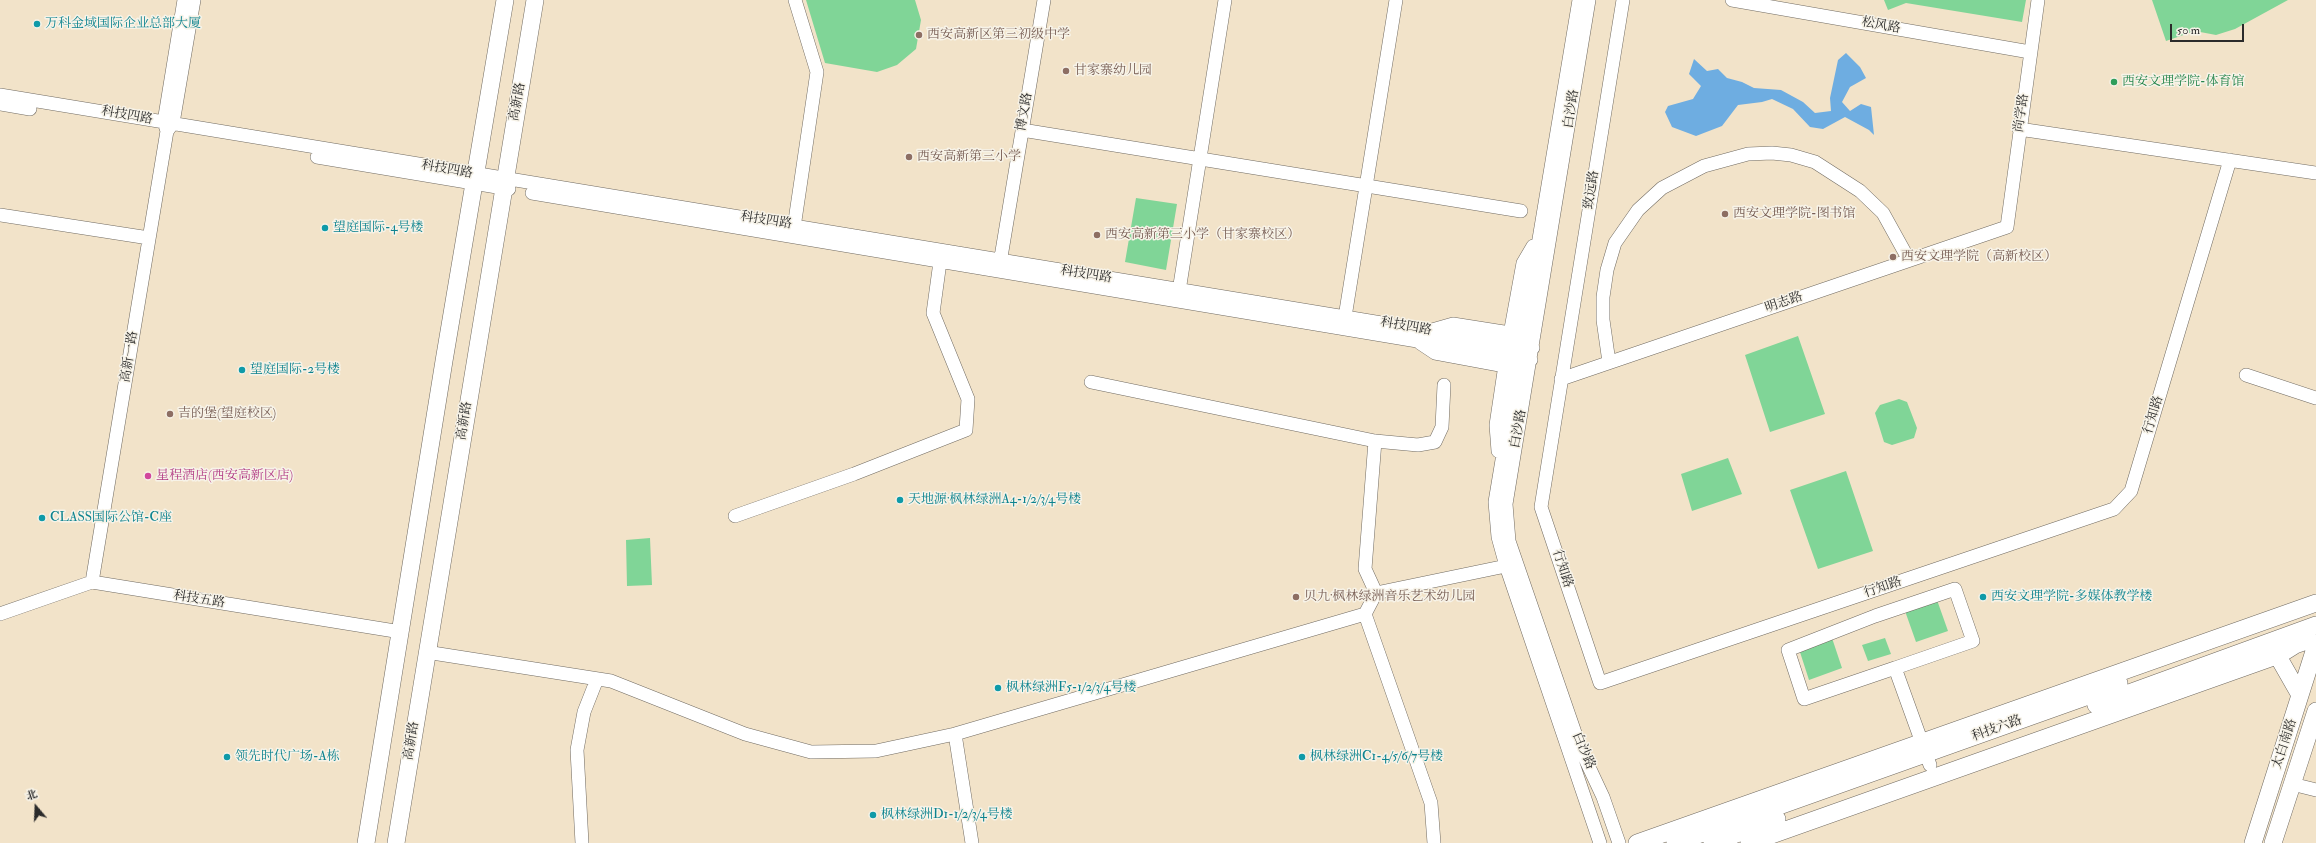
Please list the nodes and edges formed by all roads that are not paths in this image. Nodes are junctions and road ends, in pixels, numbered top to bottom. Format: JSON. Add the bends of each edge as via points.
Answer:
{"nodes":[{"id":1,"x":184,"y":0,"type":"edge"},
{"id":2,"x":194,"y":0,"type":"edge"},
{"id":3,"x":505,"y":0,"type":"edge"},
{"id":4,"x":535,"y":0,"type":"edge"},
{"id":5,"x":795,"y":0,"type":"edge"},
{"id":6,"x":1044,"y":0,"type":"edge"},
{"id":7,"x":1225,"y":0,"type":"edge"},
{"id":8,"x":1396,"y":0,"type":"edge"},
{"id":9,"x":1578,"y":0,"type":"edge"},
{"id":10,"x":1589,"y":0,"type":"edge"},
{"id":11,"x":1623,"y":0,"type":"edge"},
{"id":12,"x":1732,"y":0,"type":"edge"},
{"id":13,"x":2038,"y":0,"type":"edge"},
{"id":14,"x":2030,"y":52,"type":"junction"},
{"id":15,"x":0,"y":95,"type":"edge"},
{"id":16,"x":0,"y":104,"type":"edge"},
{"id":17,"x":168,"y":126,"type":"junction"},
{"id":18,"x":2019,"y":128,"type":"junction"},
{"id":19,"x":1022,"y":130,"type":"junction"},
{"id":20,"x":1201,"y":158,"type":"junction"},
{"id":21,"x":2230,"y":160,"type":"junction"},
{"id":22,"x":2316,"y":172,"type":"edge"},
{"id":23,"x":475,"y":179,"type":"junction"},
{"id":24,"x":504,"y":184,"type":"junction"},
{"id":25,"x":1366,"y":187,"type":"junction"},
{"id":26,"x":1521,"y":211,"type":"dead end"},
{"id":27,"x":0,"y":215,"type":"edge"},
{"id":28,"x":2007,"y":227,"type":"joint"},
{"id":29,"x":794,"y":230,"type":"junction"},
{"id":30,"x":149,"y":238,"type":"junction"},
{"id":31,"x":1909,"y":260,"type":"junction"},
{"id":32,"x":940,"y":262,"type":"junction"},
{"id":33,"x":999,"y":266,"type":"junction"},
{"id":34,"x":1179,"y":291,"type":"junction"},
{"id":35,"x":1344,"y":317,"type":"junction"},
{"id":36,"x":1516,"y":351,"type":"junction"},
{"id":37,"x":1609,"y":362,"type":"junction"},
{"id":38,"x":2246,"y":375,"type":"dead end"},
{"id":39,"x":1561,"y":379,"type":"junction"},
{"id":40,"x":1091,"y":382,"type":"dead end"},
{"id":41,"x":1444,"y":385,"type":"dead end"},
{"id":42,"x":2316,"y":398,"type":"edge"},
{"id":43,"x":1376,"y":441,"type":"junction"},
{"id":44,"x":735,"y":516,"type":"dead end"},
{"id":45,"x":1506,"y":566,"type":"junction"},
{"id":46,"x":92,"y":582,"type":"junction"},
{"id":47,"x":1376,"y":593,"type":"junction"},
{"id":48,"x":2316,"y":603,"type":"edge"},
{"id":49,"x":2316,"y":610,"type":"edge"},
{"id":50,"x":0,"y":614,"type":"edge"},
{"id":51,"x":1365,"y":614,"type":"junction"},
{"id":52,"x":2316,"y":625,"type":"edge"},
{"id":53,"x":401,"y":632,"type":"junction"},
{"id":54,"x":2316,"y":637,"type":"edge"},
{"id":55,"x":2316,"y":645,"type":"edge"},
{"id":56,"x":2274,"y":649,"type":"junction"},
{"id":57,"x":426,"y":652,"type":"junction"},
{"id":58,"x":1895,"y":668,"type":"junction"},
{"id":59,"x":597,"y":679,"type":"junction"},
{"id":60,"x":2300,"y":695,"type":"junction"},
{"id":61,"x":2316,"y":711,"type":"edge"},
{"id":62,"x":955,"y":734,"type":"junction"},
{"id":63,"x":1926,"y":754,"type":"junction"},
{"id":64,"x":2292,"y":784,"type":"junction"},
{"id":65,"x":2316,"y":790,"type":"edge"},
{"id":66,"x":366,"y":843,"type":"edge"},
{"id":67,"x":396,"y":843,"type":"edge"},
{"id":68,"x":582,"y":843,"type":"edge"},
{"id":69,"x":972,"y":843,"type":"edge"},
{"id":70,"x":1434,"y":843,"type":"edge"},
{"id":71,"x":1600,"y":843,"type":"edge"},
{"id":72,"x":1619,"y":843,"type":"edge"},
{"id":73,"x":1637,"y":843,"type":"edge"},
{"id":74,"x":1675,"y":843,"type":"edge"},
{"id":75,"x":1712,"y":843,"type":"edge"},
{"id":76,"x":1749,"y":843,"type":"edge"},
{"id":77,"x":2253,"y":843,"type":"edge"},
{"id":78,"x":2274,"y":843,"type":"edge"}],
"edges":[{"from":1,"to":17,"type":"street","name":"高新一路"},
{"from":2,"to":17,"type":"street","name":"高新一路"},
{"from":3,"to":23,"type":"main road"},
{"from":4,"to":24,"type":"main road","name":"高新路"},
{"from":5,"to":29,"type":"street","via":[[817,72]]},
{"from":6,"to":19,"type":"street","name":"博文路"},
{"from":7,"to":20,"type":"street"},
{"from":8,"to":25,"type":"street"},
{"from":9,"to":36,"type":"street","name":"白沙路","via":[[1539,235]]},
{"from":10,"to":36,"type":"street","name":"白沙路"},
{"from":11,"to":39,"type":"street","name":"致远路"},
{"from":12,"to":14,"type":"street","name":"松风路"},
{"from":13,"to":14,"type":"street","name":"尚学路"},
{"from":14,"to":18,"type":"street","name":"尚学路"},
{"from":15,"to":17,"type":"street","name":"科技四路"},
{"from":16,"to":17,"type":"street","name":"科技四路"},
{"from":17,"to":23,"type":"street","name":"科技四路"},
{"from":17,"to":30,"type":"street","name":"高新一路"},
{"from":18,"to":21,"type":"street"},
{"from":18,"to":28,"type":"street","name":"尚学路"},
{"from":19,"to":20,"type":"street"},
{"from":19,"to":33,"type":"street","name":"博文路"},
{"from":20,"to":25,"type":"street"},
{"from":20,"to":34,"type":"street"},
{"from":21,"to":22,"type":"street"},
{"from":21,"to":39,"type":"street","name":"行知路","via":[[2131,491],[2114,509],[1600,684],[1541,507]]},
{"from":23,"to":24,"type":"street","name":"科技四路"},
{"from":23,"to":53,"type":"main road"},
{"from":24,"to":29,"type":"street","name":"科技四路"},
{"from":24,"to":57,"type":"main road","name":"高新路"},
{"from":25,"to":26,"type":"street"},
{"from":25,"to":35,"type":"street"},
{"from":27,"to":30,"type":"street"},
{"from":28,"to":31,"type":"street","name":"明志路"},
{"from":29,"to":32,"type":"street","name":"科技四路"},
{"from":29,"to":33,"type":"street","name":"科技四路"},
{"from":30,"to":46,"type":"street","name":"高新一路"},
{"from":31,"to":37,"type":"street","name":"明志路"},
{"from":31,"to":37,"type":"street","via":[[1883,213],[1860,191],[1815,162],[1772,153],[1748,154],[1704,166],[1662,188],[1638,210],[1615,244],[1607,270],[1603,297],[1603,320]]},
{"from":32,"to":33,"type":"street","name":"科技四路"},
{"from":32,"to":44,"type":"street","via":[[933,313],[968,399],[966,430],[854,474]]},
{"from":33,"to":34,"type":"street","name":"科技四路"},
{"from":33,"to":36,"type":"street","name":"科技四路","via":[[1416,340]]},
{"from":34,"to":35,"type":"street","name":"科技四路"},
{"from":35,"to":36,"type":"street","name":"科技四路","via":[[1428,331]]},
{"from":36,"to":45,"type":"street","name":"白沙路","via":[[1495,502],[1498,537]]},
{"from":36,"to":72,"type":"street","name":"白沙路","via":[[1506,504],[1509,541],[1581,750],[1603,797]]},
{"from":37,"to":39,"type":"street","name":"明志路"},
{"from":38,"to":42,"type":"street"},
{"from":40,"to":43,"type":"street"},
{"from":41,"to":43,"type":"street","via":[[1442,427],[1435,442],[1418,446]]},
{"from":43,"to":47,"type":"street","via":[[1365,569]]},
{"from":45,"to":47,"type":"street"},
{"from":45,"to":71,"type":"street","name":"白沙路"},
{"from":46,"to":50,"type":"street","name":"科技五路"},
{"from":46,"to":53,"type":"street","name":"科技五路"},
{"from":47,"to":51,"type":"street"},
{"from":48,"to":63,"type":"main road"},
{"from":49,"to":63,"type":"main road","name":"科技六路","via":[[2138,675],[2091,696]]},
{"from":51,"to":62,"type":"street"},
{"from":51,"to":70,"type":"street","via":[[1431,803]]},
{"from":52,"to":56,"type":"main road","name":"科技六路"},
{"from":53,"to":66,"type":"main road"},
{"from":54,"to":56,"type":"main road"},
{"from":55,"to":60,"type":"main road","name":"太白南路"},
{"from":56,"to":60,"type":"main road"},
{"from":56,"to":63,"type":"main road","name":"科技六路"},
{"from":56,"to":76,"type":"main road"},
{"from":57,"to":59,"type":"street"},
{"from":57,"to":67,"type":"main road","name":"高新路"},
{"from":58,"to":58,"type":"street","via":[[1973,641],[1954,589],[1788,650],[1804,699]]},
{"from":58,"to":63,"type":"street"},
{"from":59,"to":62,"type":"street","via":[[611,681],[744,734],[811,752],[876,751]]},
{"from":59,"to":68,"type":"street","via":[[584,712],[578,750]]},
{"from":60,"to":77,"type":"main road","name":"太白南路"},
{"from":61,"to":64,"type":"main road","name":"太白南路"},
{"from":62,"to":69,"type":"street"},
{"from":63,"to":73,"type":"main road"},
{"from":63,"to":74,"type":"main road","name":"科技六路"},
{"from":63,"to":75,"type":"main road","name":"科技六路"},
{"from":64,"to":65,"type":"street"},
{"from":64,"to":78,"type":"main road","name":"太白南路"}]}
